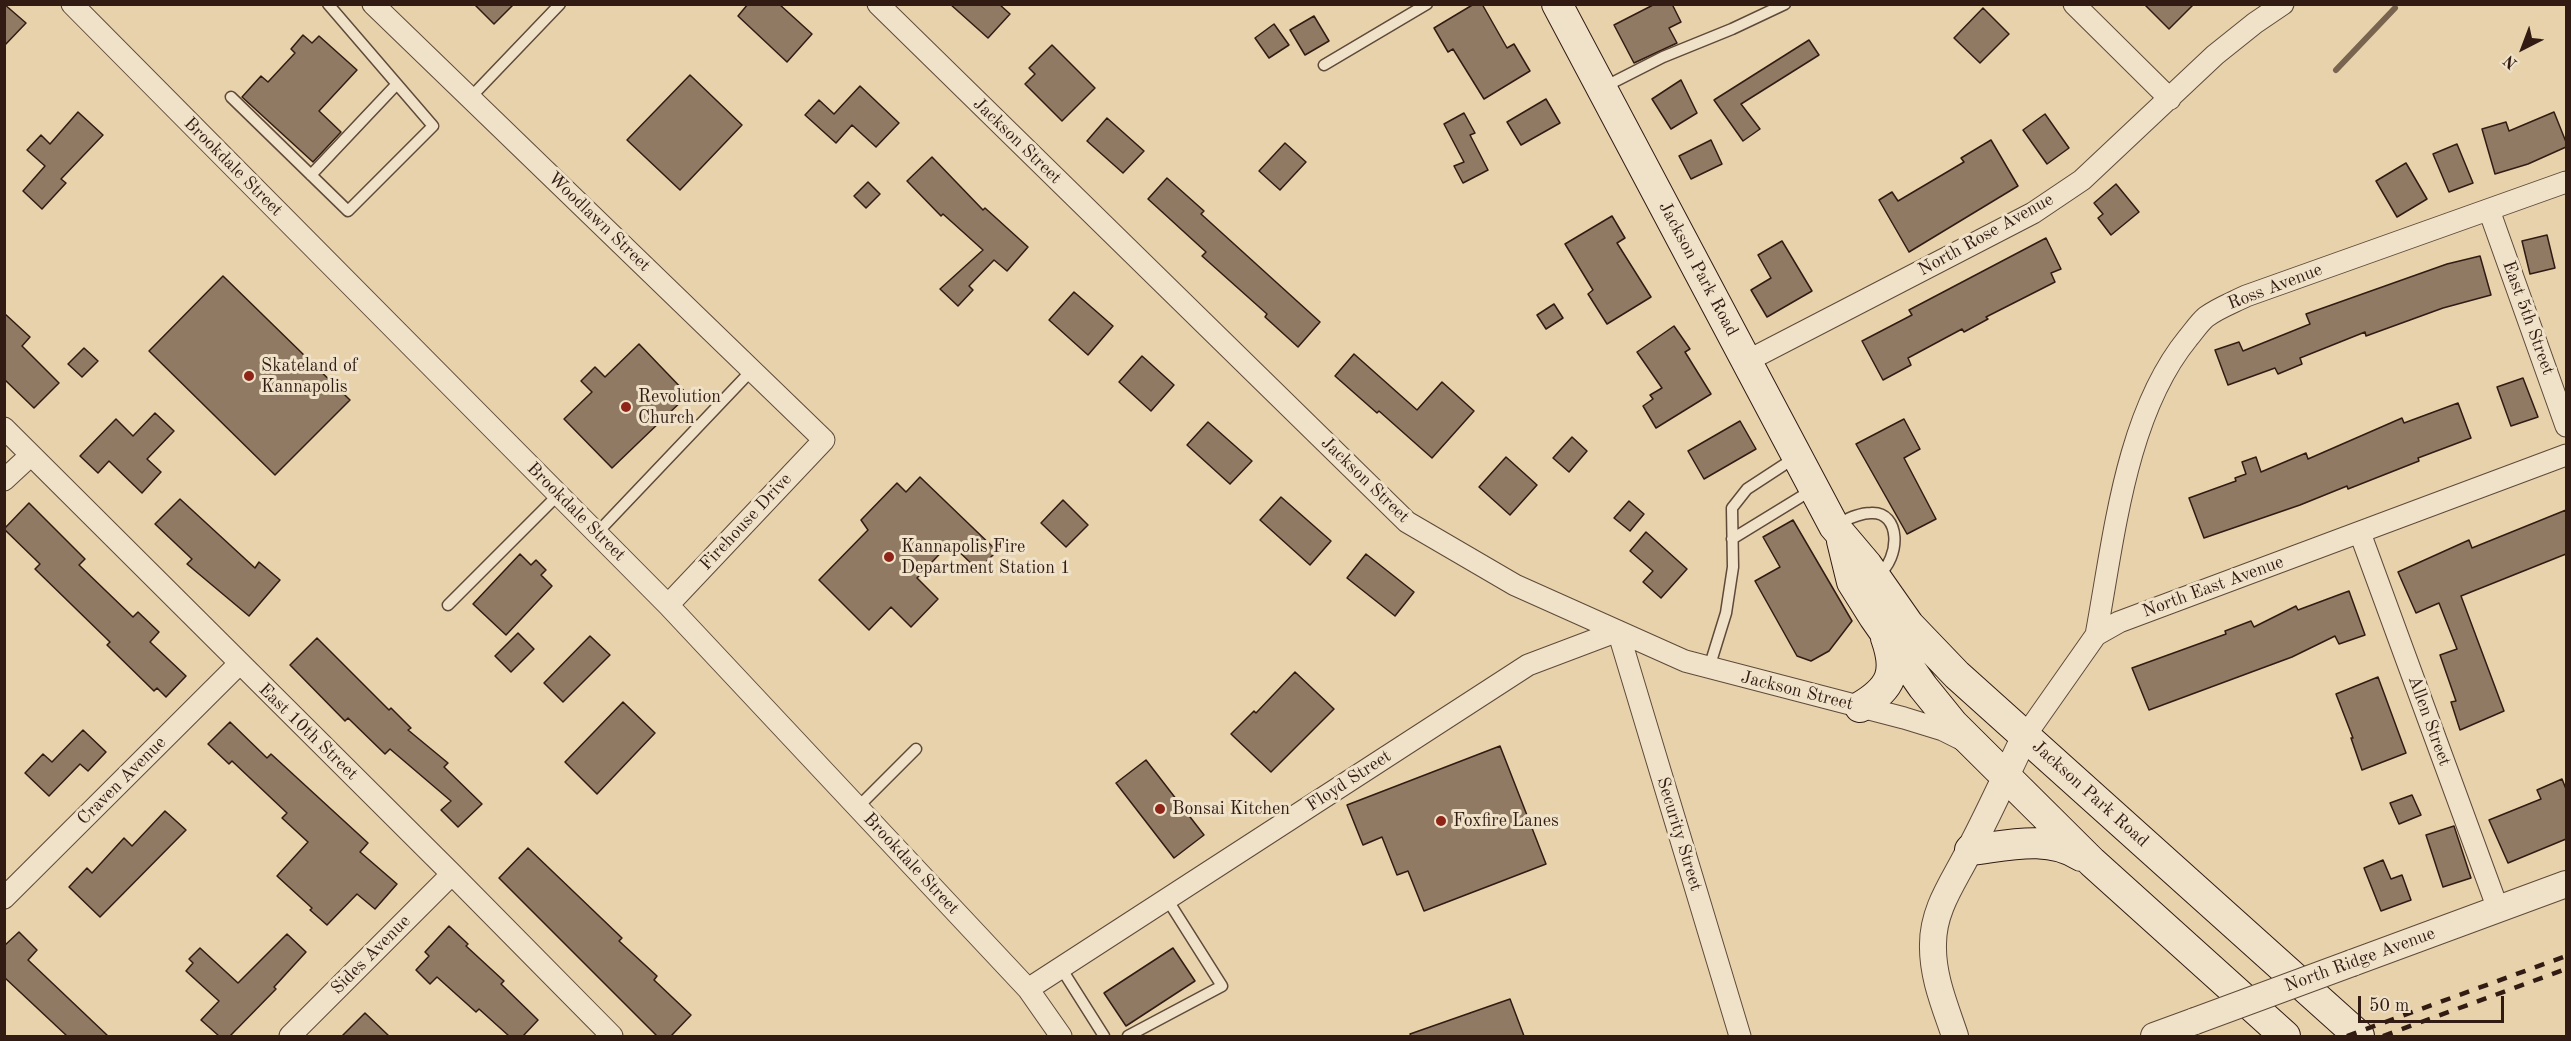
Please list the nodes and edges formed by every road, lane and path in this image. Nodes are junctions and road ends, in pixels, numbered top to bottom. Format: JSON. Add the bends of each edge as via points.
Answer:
{"nodes":[{"id":1,"x":72,"y":4,"type":"edge"},
{"id":2,"x":328,"y":4,"type":"edge"},
{"id":3,"x":373,"y":4,"type":"edge"},
{"id":4,"x":560,"y":4,"type":"edge"},
{"id":5,"x":878,"y":4,"type":"edge"},
{"id":6,"x":1427,"y":4,"type":"edge"},
{"id":7,"x":1557,"y":4,"type":"edge"},
{"id":8,"x":1785,"y":4,"type":"edge"},
{"id":9,"x":2074,"y":4,"type":"edge"},
{"id":10,"x":2283,"y":4,"type":"edge"},
{"id":11,"x":1324,"y":65,"type":"dead end"},
{"id":12,"x":396,"y":86,"type":"junction"},
{"id":13,"x":1602,"y":89,"type":"junction"},
{"id":14,"x":231,"y":97,"type":"dead end"},
{"id":15,"x":470,"y":98,"type":"junction"},
{"id":16,"x":2170,"y":99,"type":"junction"},
{"id":17,"x":311,"y":175,"type":"junction"},
{"id":18,"x":2566,"y":182,"type":"edge"},
{"id":19,"x":2489,"y":210,"type":"junction"},
{"id":20,"x":1747,"y":361,"type":"junction"},
{"id":21,"x":752,"y":370,"type":"junction"},
{"id":22,"x":2566,"y":426,"type":"edge"},
{"id":23,"x":4,"y":428,"type":"edge"},
{"id":24,"x":824,"y":440,"type":"joint"},
{"id":25,"x":2566,"y":454,"type":"edge"},
{"id":26,"x":31,"y":455,"type":"junction"},
{"id":27,"x":1797,"y":457,"type":"junction"},
{"id":28,"x":4,"y":480,"type":"edge"},
{"id":29,"x":1814,"y":488,"type":"junction"},
{"id":30,"x":559,"y":495,"type":"junction"},
{"id":31,"x":1837,"y":530,"type":"junction"},
{"id":32,"x":597,"y":533,"type":"junction"},
{"id":33,"x":2360,"y":533,"type":"junction"},
{"id":34,"x":1732,"y":539,"type":"junction"},
{"id":35,"x":1875,"y":576,"type":"junction"},
{"id":36,"x":448,"y":605,"type":"dead end"},
{"id":37,"x":668,"y":605,"type":"junction"},
{"id":38,"x":1618,"y":631,"type":"junction"},
{"id":39,"x":1885,"y":635,"type":"junction"},
{"id":40,"x":2096,"y":635,"type":"junction"},
{"id":41,"x":239,"y":664,"type":"junction"},
{"id":42,"x":1709,"y":668,"type":"junction"},
{"id":43,"x":1860,"y":707,"type":"junction"},
{"id":44,"x":2025,"y":736,"type":"junction"},
{"id":45,"x":916,"y":749,"type":"dead end"},
{"id":46,"x":1980,"y":752,"type":"junction"},
{"id":47,"x":2005,"y":777,"type":"junction"},
{"id":48,"x":858,"y":807,"type":"junction"},
{"id":49,"x":1970,"y":850,"type":"junction"},
{"id":50,"x":2096,"y":866,"type":"junction"},
{"id":51,"x":452,"y":874,"type":"junction"},
{"id":52,"x":2566,"y":884,"type":"edge"},
{"id":53,"x":4,"y":898,"type":"edge"},
{"id":54,"x":1167,"y":899,"type":"junction"},
{"id":55,"x":2498,"y":909,"type":"junction"},
{"id":56,"x":1061,"y":968,"type":"junction"},
{"id":57,"x":1028,"y":989,"type":"junction"},
{"id":58,"x":1959,"y":1032,"type":"edge"},
{"id":59,"x":290,"y":1036,"type":"edge"},
{"id":60,"x":612,"y":1036,"type":"edge"},
{"id":61,"x":1061,"y":1036,"type":"edge"},
{"id":62,"x":1104,"y":1036,"type":"edge"},
{"id":63,"x":1128,"y":1036,"type":"edge"},
{"id":64,"x":1740,"y":1036,"type":"edge"},
{"id":65,"x":2154,"y":1036,"type":"edge"},
{"id":66,"x":2285,"y":1036,"type":"edge"},
{"id":67,"x":2359,"y":1036,"type":"edge"}],
"edges":[{"from":1,"to":30,"type":"street","name":"Brookdale Street"},
{"from":2,"to":12,"type":"lane"},
{"from":3,"to":15,"type":"street","name":"Woodlawn Street"},
{"from":4,"to":15,"type":"lane"},
{"from":5,"to":38,"type":"street","name":"Jackson Street","via":[[1407,522],[1515,585]]},
{"from":6,"to":11,"type":"lane"},
{"from":7,"to":13,"type":"main road","name":"Jackson Park Road"},
{"from":8,"to":13,"type":"lane","via":[[1663,57]]},
{"from":9,"to":16,"type":"street"},
{"from":10,"to":16,"type":"street","name":"North Rose Avenue","via":[[2216,55]]},
{"from":12,"to":17,"type":"lane"},
{"from":12,"to":17,"type":"lane","via":[[433,126],[348,210]]},
{"from":13,"to":20,"type":"main road","name":"Jackson Park Road"},
{"from":14,"to":17,"type":"lane"},
{"from":15,"to":21,"type":"street","name":"Woodlawn Street"},
{"from":16,"to":20,"type":"street","name":"North Rose Avenue","via":[[2082,180],[2033,213]]},
{"from":18,"to":19,"type":"street","name":"Ross Avenue"},
{"from":19,"to":22,"type":"street","name":"East 5th Street"},
{"from":19,"to":40,"type":"street","name":"Ross Avenue","via":[[2246,296],[2204,319],[2178,351],[2155,391],[2137,437]]},
{"from":20,"to":27,"type":"main road","name":"Jackson Park Road"},
{"from":21,"to":24,"type":"street","name":"Woodlawn Street"},
{"from":21,"to":32,"type":"lane"},
{"from":23,"to":26,"type":"street","name":"East 10th Street"},
{"from":24,"to":37,"type":"street","name":"Firehouse Drive"},
{"from":25,"to":33,"type":"street","name":"North East Avenue"},
{"from":26,"to":28,"type":"street"},
{"from":26,"to":41,"type":"street","name":"East 10th Street"},
{"from":27,"to":29,"type":"main road","name":"Jackson Park Road"},
{"from":27,"to":34,"type":"lane","via":[[1747,489],[1732,508]]},
{"from":29,"to":31,"type":"main road","name":"Jackson Park Road"},
{"from":29,"to":34,"type":"lane"},
{"from":30,"to":32,"type":"street","name":"Brookdale Street"},
{"from":30,"to":36,"type":"lane"},
{"from":31,"to":35,"type":"main road","name":"Jackson Park Road"},
{"from":31,"to":35,"type":"lane","via":[[1858,515],[1883,515],[1896,542],[1892,558]]},
{"from":31,"to":39,"type":"main road","name":"Jackson Park Road","via":[[1852,582]]},
{"from":32,"to":37,"type":"street","name":"Brookdale Street"},
{"from":33,"to":40,"type":"street","name":"North East Avenue","via":[[2119,622]]},
{"from":33,"to":55,"type":"street","name":"Allen Street"},
{"from":34,"to":42,"type":"lane","via":[[1733,567],[1726,614]]},
{"from":35,"to":44,"type":"main road","name":"Jackson Park Road","via":[[1920,638]]},
{"from":37,"to":48,"type":"street","name":"Brookdale Street"},
{"from":38,"to":42,"type":"street","name":"Jackson Street"},
{"from":38,"to":54,"type":"street","name":"Floyd Street","via":[[1528,665]]},
{"from":38,"to":64,"type":"street","name":"Security Street"},
{"from":39,"to":43,"type":"main road","via":[[1894,659],[1890,679],[1883,691]]},
{"from":39,"to":46,"type":"main road","name":"Jackson Park Road","via":[[1939,708]]},
{"from":40,"to":44,"type":"street","name":"North East Avenue"},
{"from":41,"to":51,"type":"street","name":"East 10th Street"},
{"from":41,"to":53,"type":"street","name":"Craven Avenue"},
{"from":42,"to":43,"type":"street","name":"Jackson Street"},
{"from":43,"to":46,"type":"street","name":"Jackson Street","via":[[1943,730]]},
{"from":44,"to":47,"type":"street","name":"North East Avenue"},
{"from":44,"to":67,"type":"main road","name":"Jackson Park Road"},
{"from":45,"to":48,"type":"lane"},
{"from":46,"to":47,"type":"main road","name":"Jackson Park Road"},
{"from":47,"to":49,"type":"street","name":"North East Avenue"},
{"from":47,"to":50,"type":"main road","name":"Jackson Park Road"},
{"from":48,"to":57,"type":"street","name":"Brookdale Street"},
{"from":49,"to":50,"type":"main road","via":[[2024,843],[2060,846]]},
{"from":49,"to":58,"type":"street","name":"North East Avenue","via":[[1947,890],[1934,934],[1934,970]]},
{"from":50,"to":66,"type":"main road","name":"Jackson Park Road"},
{"from":51,"to":59,"type":"street","name":"Sides Avenue"},
{"from":51,"to":60,"type":"street","name":"East 10th Street"},
{"from":52,"to":55,"type":"street","name":"North Ridge Avenue"},
{"from":54,"to":56,"type":"street","name":"Floyd Street"},
{"from":54,"to":63,"type":"lane","via":[[1222,986]]},
{"from":55,"to":65,"type":"street","name":"North Ridge Avenue","bridge":true},
{"from":56,"to":57,"type":"street","name":"Floyd Street"},
{"from":56,"to":62,"type":"lane"},
{"from":57,"to":61,"type":"street","name":"Brookdale Street"}]}
